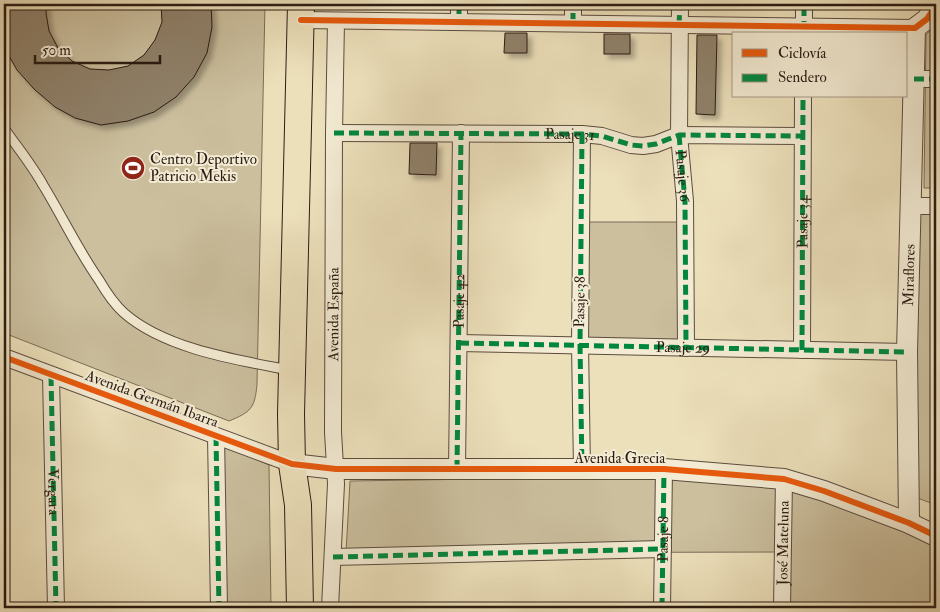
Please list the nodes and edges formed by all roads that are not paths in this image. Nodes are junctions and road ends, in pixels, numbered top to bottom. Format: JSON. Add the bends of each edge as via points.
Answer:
{"nodes":[{"id":1,"x":459,"y":4,"type":"edge"},
{"id":2,"x":573,"y":4,"type":"edge"},
{"id":3,"x":680,"y":4,"type":"edge"},
{"id":4,"x":804,"y":4,"type":"edge"},
{"id":5,"x":936,"y":5,"type":"edge"},
{"id":6,"x":301,"y":12,"type":"edge"},
{"id":7,"x":336,"y":20,"type":"junction"},
{"id":8,"x":459,"y":22,"type":"junction"},
{"id":9,"x":573,"y":24,"type":"junction"},
{"id":10,"x":680,"y":25,"type":"junction"},
{"id":11,"x":915,"y":28,"type":"junction"},
{"id":12,"x":804,"y":30,"type":"edge"},
{"id":13,"x":914,"y":79,"type":"junction"},
{"id":14,"x":936,"y":79,"type":"edge"},
{"id":15,"x":803,"y":98,"type":"edge"},
{"id":16,"x":4,"y":128,"type":"edge"},
{"id":17,"x":334,"y":133,"type":"junction"},
{"id":18,"x":461,"y":133,"type":"junction"},
{"id":19,"x":582,"y":134,"type":"junction"},
{"id":20,"x":679,"y":135,"type":"junction"},
{"id":21,"x":802,"y":136,"type":"junction"},
{"id":22,"x":912,"y":206,"type":"junction"},
{"id":23,"x":936,"y":206,"type":"edge"},
{"id":24,"x":459,"y":343,"type":"junction"},
{"id":25,"x":580,"y":344,"type":"junction"},
{"id":26,"x":686,"y":348,"type":"junction"},
{"id":27,"x":802,"y":350,"type":"junction"},
{"id":28,"x":907,"y":352,"type":"junction"},
{"id":29,"x":4,"y":357,"type":"edge"},
{"id":30,"x":292,"y":371,"type":"junction"},
{"id":31,"x":51,"y":376,"type":"junction"},
{"id":32,"x":216,"y":436,"type":"junction"},
{"id":33,"x":292,"y":464,"type":"junction"},
{"id":34,"x":336,"y":469,"type":"junction"},
{"id":35,"x":664,"y":469,"type":"junction"},
{"id":36,"x":457,"y":470,"type":"junction"},
{"id":37,"x":582,"y":470,"type":"junction"},
{"id":38,"x":784,"y":479,"type":"junction"},
{"id":39,"x":909,"y":523,"type":"junction"},
{"id":40,"x":936,"y":536,"type":"edge"},
{"id":41,"x":663,"y":549,"type":"junction"},
{"id":42,"x":333,"y":557,"type":"junction"},
{"id":43,"x":56,"y":608,"type":"edge"},
{"id":44,"x":219,"y":608,"type":"edge"},
{"id":45,"x":285,"y":608,"type":"edge"},
{"id":46,"x":300,"y":608,"type":"edge"},
{"id":47,"x":330,"y":608,"type":"edge"},
{"id":48,"x":662,"y":608,"type":"edge"},
{"id":49,"x":782,"y":608,"type":"edge"}],
"edges":[{"from":1,"to":8,"type":"street"},
{"from":2,"to":9,"type":"street"},
{"from":3,"to":10,"type":"street","name":"Pasaje 36"},
{"from":4,"to":12,"type":"street"},
{"from":5,"to":11,"type":"street","via":[[927,20]]},
{"from":6,"to":7,"type":"street"},
{"from":6,"to":30,"type":"main road"},
{"from":7,"to":8,"type":"street"},
{"from":7,"to":17,"type":"street","name":"Avenida España"},
{"from":8,"to":9,"type":"street"},
{"from":9,"to":10,"type":"street"},
{"from":10,"to":12,"type":"street"},
{"from":10,"to":20,"type":"street","name":"Pasaje 36"},
{"from":11,"to":12,"type":"street"},
{"from":11,"to":13,"type":"street","name":"Miraflores"},
{"from":13,"to":14,"type":"street"},
{"from":13,"to":22,"type":"street","name":"Miraflores"},
{"from":15,"to":21,"type":"street","name":"Pasaje 34"},
{"from":16,"to":30,"type":"lane","via":[[42,183],[87,264],[124,314],[169,340],[201,351]]},
{"from":17,"to":18,"type":"street","name":"Pasaje 31"},
{"from":17,"to":34,"type":"street","name":"Avenida España","via":[[333,432]]},
{"from":18,"to":19,"type":"street","name":"Pasaje 31"},
{"from":18,"to":24,"type":"street","name":"Pasaje 42"},
{"from":19,"to":20,"type":"street","name":"Pasaje 31","via":[[643,146]]},
{"from":19,"to":25,"type":"street","name":"Pasaje 38"},
{"from":20,"to":21,"type":"street","name":"Pasaje 31"},
{"from":20,"to":26,"type":"street","name":"Pasaje 36","via":[[685,201]]},
{"from":21,"to":27,"type":"street","name":"Pasaje 34"},
{"from":22,"to":23,"type":"street"},
{"from":22,"to":28,"type":"street","name":"Miraflores"},
{"from":24,"to":25,"type":"street","name":"Pasaje 29"},
{"from":24,"to":36,"type":"street","name":"Pasaje 42"},
{"from":25,"to":26,"type":"street","name":"Pasaje 29"},
{"from":25,"to":37,"type":"street","name":"Pasaje 38"},
{"from":26,"to":27,"type":"street","name":"Pasaje 29"},
{"from":27,"to":28,"type":"street","name":"Pasaje 29"},
{"from":28,"to":39,"type":"street","name":"Miraflores"},
{"from":29,"to":31,"type":"street","name":"Avenida Germán Ibarra"},
{"from":30,"to":33,"type":"main road"},
{"from":31,"to":32,"type":"street","name":"Avenida Germán Ibarra"},
{"from":31,"to":43,"type":"street","name":"Vergara"},
{"from":32,"to":33,"type":"street","name":"Avenida Germán Ibarra"},
{"from":32,"to":44,"type":"street"},
{"from":33,"to":34,"type":"street","name":"Avenida Grecia"},
{"from":33,"to":45,"type":"main road","via":[[285,500]]},
{"from":33,"to":46,"type":"main road","via":[[298,505]]},
{"from":34,"to":36,"type":"street","name":"Avenida Grecia"},
{"from":34,"to":42,"type":"street","name":"Avenida España"},
{"from":35,"to":37,"type":"street","name":"Avenida Grecia"},
{"from":35,"to":38,"type":"street","name":"Avenida Grecia"},
{"from":35,"to":41,"type":"street","name":"Pasaje 8"},
{"from":36,"to":37,"type":"street","name":"Avenida Grecia"},
{"from":38,"to":39,"type":"street","name":"Avenida Grecia"},
{"from":38,"to":49,"type":"street","name":"José Mateluna"},
{"from":39,"to":40,"type":"street","name":"Avenida Grecia"},
{"from":41,"to":42,"type":"street"},
{"from":41,"to":48,"type":"street","name":"Pasaje 8"},
{"from":42,"to":47,"type":"street","name":"Avenida España"}]}
